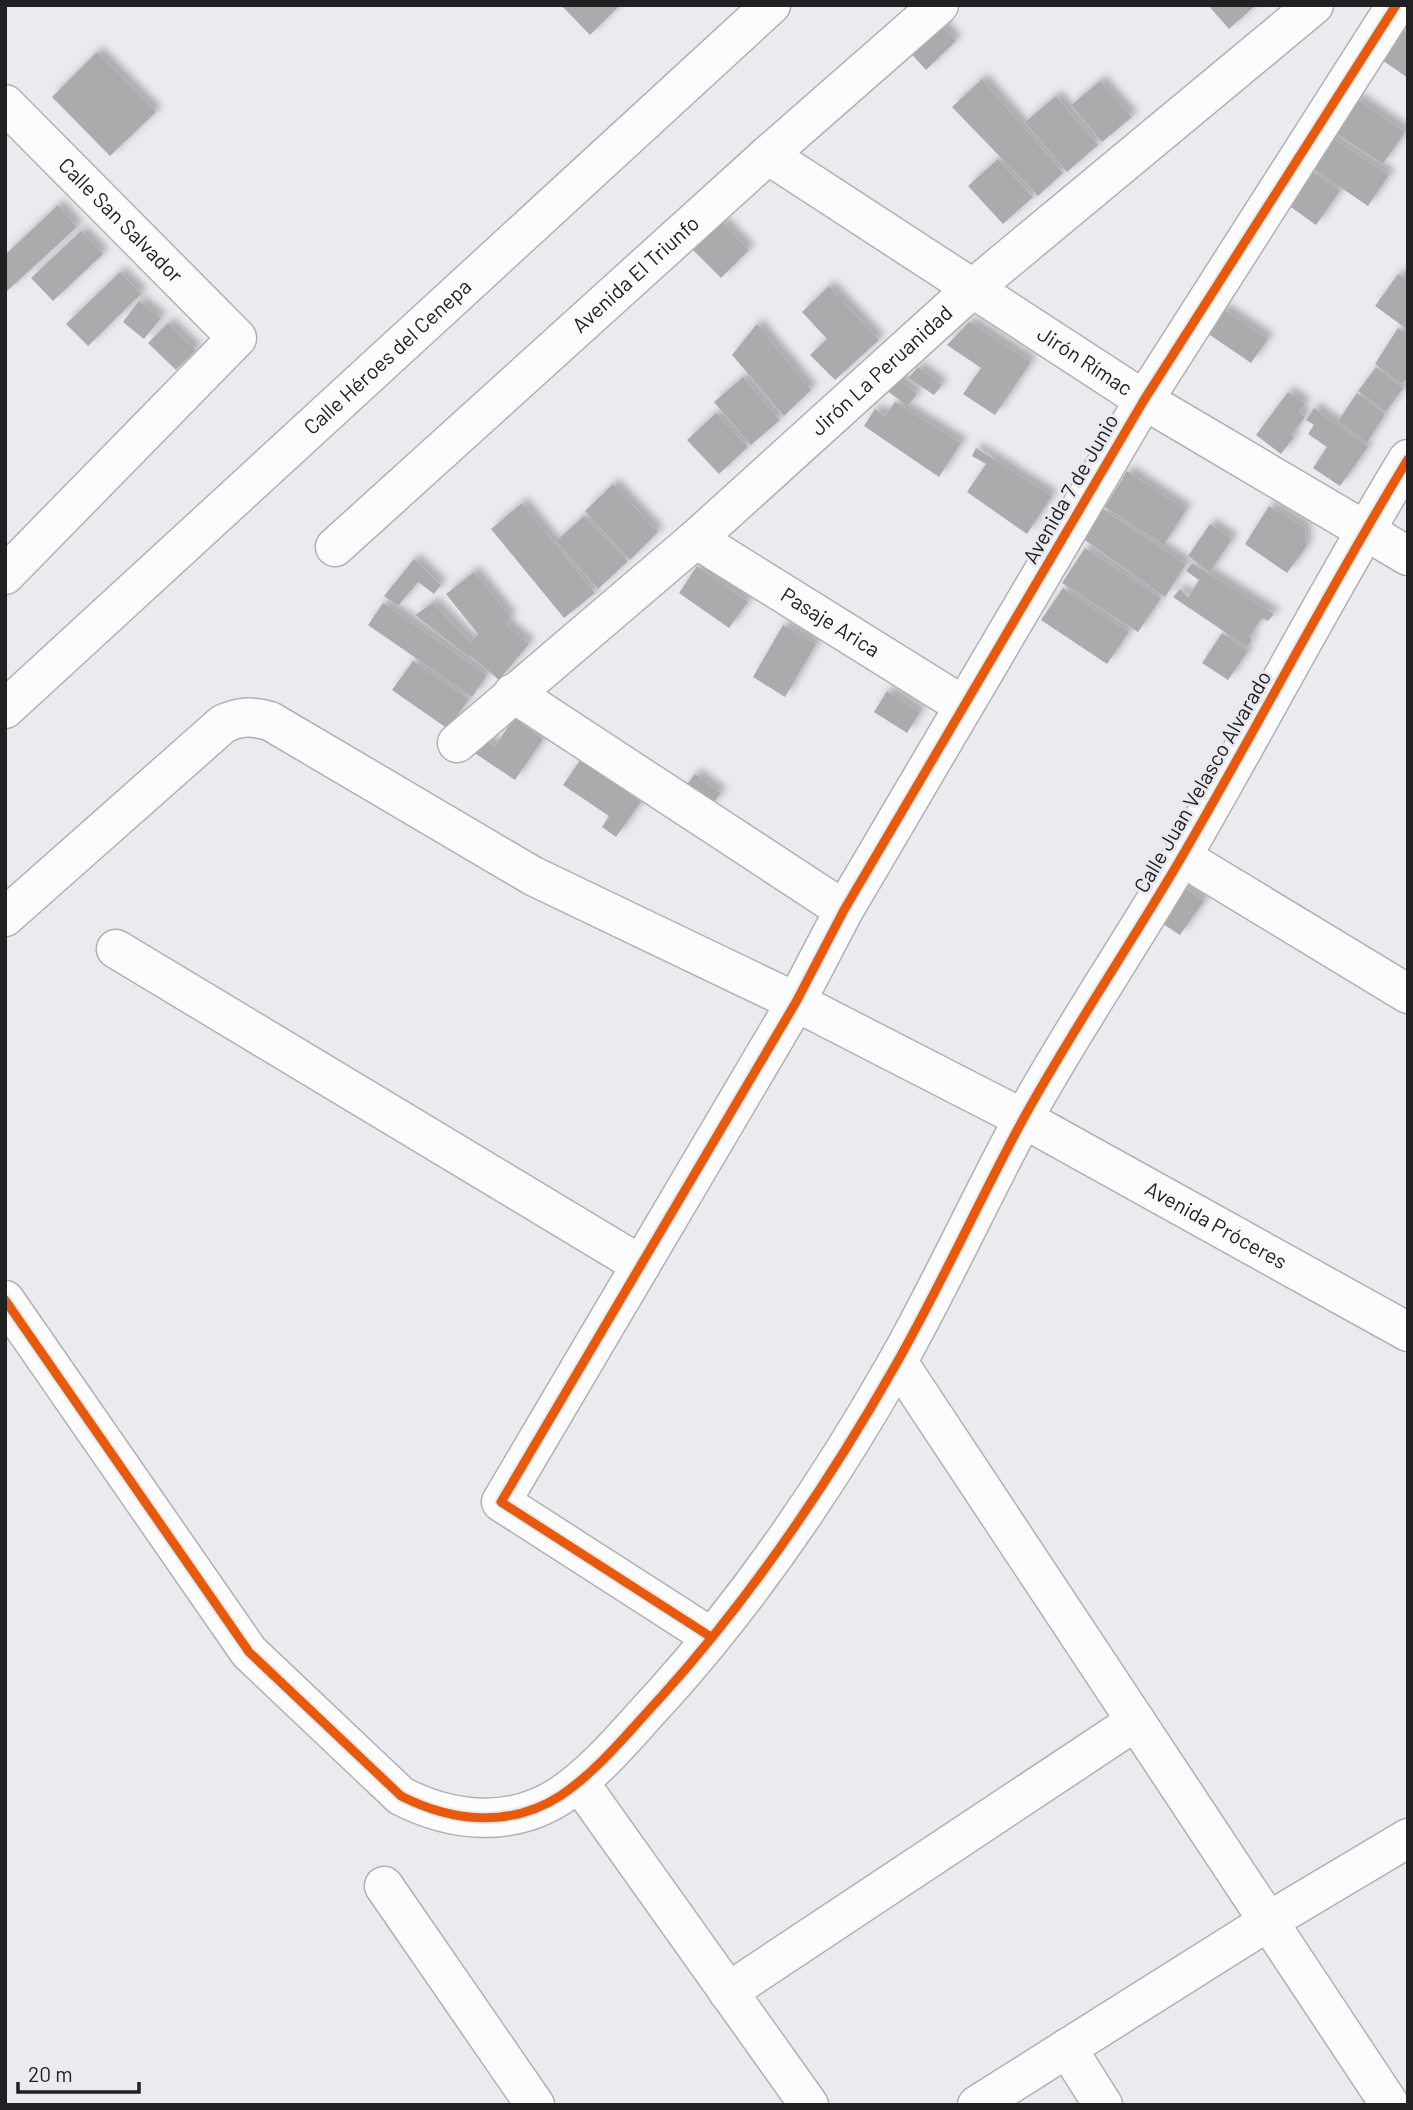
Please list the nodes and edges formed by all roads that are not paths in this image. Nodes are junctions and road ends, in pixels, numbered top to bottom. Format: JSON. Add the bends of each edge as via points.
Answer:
{"nodes":[{"id":1,"x":771,"y":5,"type":"edge"},
{"id":2,"x":939,"y":5,"type":"edge"},
{"id":3,"x":1314,"y":5,"type":"edge"},
{"id":4,"x":1396,"y":5,"type":"edge"},
{"id":5,"x":5,"y":104,"type":"edge"},
{"id":6,"x":768,"y":155,"type":"junction"},
{"id":7,"x":972,"y":289,"type":"junction"},
{"id":8,"x":1144,"y":400,"type":"junction"},
{"id":9,"x":1408,"y":459,"type":"edge"},
{"id":10,"x":1365,"y":530,"type":"junction"},
{"id":11,"x":696,"y":539,"type":"junction"},
{"id":12,"x":335,"y":547,"type":"dead end"},
{"id":13,"x":1408,"y":556,"type":"edge"},
{"id":14,"x":5,"y":575,"type":"edge"},
{"id":15,"x":513,"y":693,"type":"junction"},
{"id":16,"x":964,"y":706,"type":"junction"},
{"id":17,"x":5,"y":709,"type":"edge"},
{"id":18,"x":457,"y":743,"type":"dead end"},
{"id":19,"x":1182,"y":857,"type":"junction"},
{"id":20,"x":844,"y":910,"type":"junction"},
{"id":21,"x":5,"y":917,"type":"edge"},
{"id":22,"x":116,"y":949,"type":"dead end"},
{"id":23,"x":1408,"y":994,"type":"edge"},
{"id":24,"x":796,"y":1002,"type":"junction"},
{"id":25,"x":1024,"y":1119,"type":"junction"},
{"id":26,"x":641,"y":1265,"type":"junction"},
{"id":27,"x":5,"y":1300,"type":"edge"},
{"id":28,"x":1408,"y":1332,"type":"edge"},
{"id":29,"x":898,"y":1362,"type":"junction"},
{"id":30,"x":711,"y":1637,"type":"junction"},
{"id":31,"x":1136,"y":1721,"type":"junction"},
{"id":32,"x":579,"y":1782,"type":"junction"},
{"id":33,"x":1408,"y":1838,"type":"edge"},
{"id":34,"x":384,"y":1886,"type":"dead end"},
{"id":35,"x":1269,"y":1922,"type":"junction"},
{"id":36,"x":728,"y":1992,"type":"junction"},
{"id":37,"x":1067,"y":2048,"type":"junction"},
{"id":38,"x":535,"y":2105,"type":"edge"},
{"id":39,"x":809,"y":2105,"type":"edge"},
{"id":40,"x":976,"y":2105,"type":"edge"},
{"id":41,"x":1103,"y":2105,"type":"edge"},
{"id":42,"x":1390,"y":2105,"type":"edge"}],
"edges":[{"from":1,"to":17,"type":"street","name":"Calle Héroes del Cenepa"},
{"from":2,"to":6,"type":"street","name":"Avenida El Triunfo"},
{"from":3,"to":7,"type":"street","name":"Jirón La Peruanidad"},
{"from":4,"to":8,"type":"street","name":"Avenida 7 de Junio"},
{"from":5,"to":14,"type":"street","name":"Calle San Salvador","via":[[237,338]]},
{"from":6,"to":7,"type":"street","name":"Jirón Rímac"},
{"from":6,"to":12,"type":"street","name":"Avenida El Triunfo"},
{"from":7,"to":8,"type":"street","name":"Jirón Rímac"},
{"from":7,"to":11,"type":"street","name":"Jirón La Peruanidad"},
{"from":8,"to":10,"type":"street","name":"Jirón Rímac"},
{"from":8,"to":16,"type":"street","name":"Avenida 7 de Junio"},
{"from":9,"to":10,"type":"street","name":"Calle Juan Velasco Alvarado"},
{"from":10,"to":13,"type":"street","name":"Jirón Rímac"},
{"from":10,"to":19,"type":"street","name":"Calle Juan Velasco Alvarado"},
{"from":11,"to":15,"type":"street","name":"Jirón La Peruanidad"},
{"from":11,"to":16,"type":"street","name":"Pasaje Arica"},
{"from":15,"to":18,"type":"street","name":"Jirón La Peruanidad"},
{"from":15,"to":20,"type":"street"},
{"from":16,"to":20,"type":"street","name":"Avenida 7 de Junio"},
{"from":19,"to":23,"type":"street"},
{"from":19,"to":25,"type":"street","name":"Calle Juan Velasco Alvarado"},
{"from":20,"to":24,"type":"street","name":"Avenida 7 de Junio"},
{"from":21,"to":24,"type":"street","name":"Avenida Próceres","via":[[223,724],[254,717],[270,721],[533,876]]},
{"from":22,"to":26,"type":"street"},
{"from":24,"to":25,"type":"street","name":"Avenida Próceres"},
{"from":24,"to":26,"type":"street","name":"Avenida 7 de Junio"},
{"from":25,"to":28,"type":"street","name":"Avenida Próceres"},
{"from":25,"to":29,"type":"street","name":"Calle Juan Velasco Alvarado"},
{"from":26,"to":30,"type":"street","name":"Avenida 7 de Junio","via":[[501,1502]]},
{"from":27,"to":32,"type":"street","name":"Calle Juan Velasco Alvarado","via":[[249,1652],[401,1796],[426,1809],[481,1819],[534,1809]]},
{"from":29,"to":30,"type":"street","name":"Calle Juan Velasco Alvarado","via":[[788,1537]]},
{"from":29,"to":31,"type":"street"},
{"from":30,"to":32,"type":"street","name":"Calle Juan Velasco Alvarado"},
{"from":31,"to":35,"type":"street"},
{"from":31,"to":36,"type":"street"},
{"from":32,"to":36,"type":"street"},
{"from":33,"to":35,"type":"street"},
{"from":34,"to":38,"type":"street"},
{"from":35,"to":37,"type":"street"},
{"from":35,"to":42,"type":"street"},
{"from":36,"to":39,"type":"street"},
{"from":37,"to":40,"type":"street"},
{"from":37,"to":41,"type":"street"}]}
